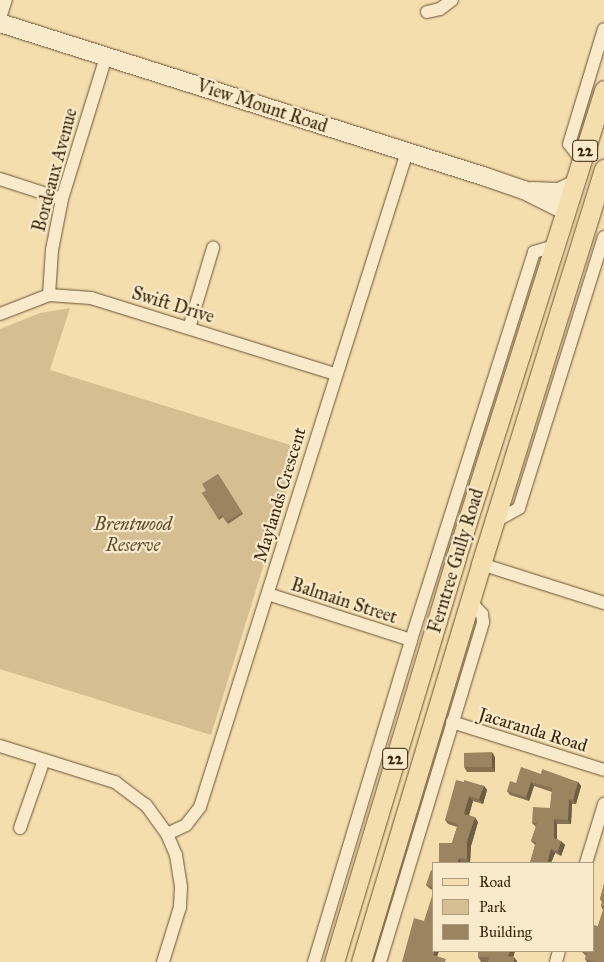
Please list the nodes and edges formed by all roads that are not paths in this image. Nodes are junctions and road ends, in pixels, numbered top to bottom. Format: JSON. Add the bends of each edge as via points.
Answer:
{"nodes":[{"id":1,"x":6,"y":0,"type":"edge"},
{"id":2,"x":452,"y":0,"type":"edge"},
{"id":3,"x":426,"y":12,"type":"dead end"},
{"id":4,"x":0,"y":18,"type":"edge"},
{"id":5,"x":0,"y":24,"type":"edge"},
{"id":6,"x":604,"y":29,"type":"edge"},
{"id":7,"x":106,"y":57,"type":"junction"},
{"id":8,"x":604,"y":90,"type":"edge"},
{"id":9,"x":407,"y":152,"type":"junction"},
{"id":10,"x":582,"y":161,"type":"junction"},
{"id":11,"x":604,"y":168,"type":"edge"},
{"id":12,"x":0,"y":179,"type":"edge"},
{"id":13,"x":574,"y":185,"type":"junction"},
{"id":14,"x":524,"y":190,"type":"junction"},
{"id":15,"x":62,"y":199,"type":"junction"},
{"id":16,"x":591,"y":210,"type":"junction"},
{"id":17,"x":566,"y":211,"type":"junction"},
{"id":18,"x":604,"y":238,"type":"edge"},
{"id":19,"x":554,"y":246,"type":"junction"},
{"id":20,"x":213,"y":248,"type":"dead end"},
{"id":21,"x":566,"y":291,"type":"junction"},
{"id":22,"x":49,"y":295,"type":"junction"},
{"id":23,"x":585,"y":297,"type":"junction"},
{"id":24,"x":0,"y":314,"type":"edge"},
{"id":25,"x":189,"y":328,"type":"junction"},
{"id":26,"x":336,"y":374,"type":"junction"},
{"id":27,"x":494,"y":522,"type":"junction"},
{"id":28,"x":456,"y":557,"type":"junction"},
{"id":29,"x":481,"y":564,"type":"junction"},
{"id":30,"x":268,"y":594,"type":"junction"},
{"id":31,"x":470,"y":601,"type":"junction"},
{"id":32,"x":604,"y":603,"type":"edge"},
{"id":33,"x":411,"y":640,"type":"junction"},
{"id":34,"x":452,"y":722,"type":"junction"},
{"id":35,"x":0,"y":746,"type":"edge"},
{"id":36,"x":44,"y":760,"type":"junction"},
{"id":37,"x":604,"y":770,"type":"edge"},
{"id":38,"x":604,"y":804,"type":"edge"},
{"id":39,"x":20,"y":828,"type":"dead end"},
{"id":40,"x":168,"y":834,"type":"junction"},
{"id":41,"x":586,"y":862,"type":"edge"},
{"id":42,"x":338,"y":915,"type":"junction"},
{"id":43,"x":163,"y":962,"type":"edge"},
{"id":44,"x":314,"y":962,"type":"edge"},
{"id":45,"x":334,"y":962,"type":"edge"},
{"id":46,"x":361,"y":962,"type":"edge"},
{"id":47,"x":380,"y":962,"type":"edge"}],
"edges":[{"from":1,"to":4,"type":"street"},
{"from":2,"to":3,"type":"street","via":[[440,9]]},
{"from":5,"to":7,"type":"street","name":"View Mount Road"},
{"from":6,"to":10,"type":"street","via":[[569,144]]},
{"from":7,"to":9,"type":"street","name":"View Mount Road"},
{"from":7,"to":15,"type":"street","name":"Bordeaux Avenue"},
{"from":8,"to":10,"type":"main road","name":"Ferntree Gully Road","number":"22"},
{"from":9,"to":14,"type":"street","name":"View Mount Road"},
{"from":9,"to":26,"type":"street","name":"Maylands Crescent"},
{"from":10,"to":13,"type":"main road","name":"Ferntree Gully Road","number":"22"},
{"from":11,"to":16,"type":"main road","name":"Ferntree Gully Road","number":"22"},
{"from":12,"to":15,"type":"street"},
{"from":13,"to":14,"type":"street","name":"View Mount Road","via":[[559,192]]},
{"from":13,"to":17,"type":"main road","name":"Ferntree Gully Road","number":"22"},
{"from":14,"to":17,"type":"street","name":"View Mount Road"},
{"from":15,"to":22,"type":"street","name":"Bordeaux Avenue","via":[[52,250]]},
{"from":16,"to":17,"type":"main road"},
{"from":16,"to":21,"type":"main road","name":"Ferntree Gully Road","number":"22"},
{"from":17,"to":19,"type":"main road","name":"Ferntree Gully Road","number":"22"},
{"from":18,"to":23,"type":"street","name":"Ferntree Gully Road"},
{"from":19,"to":28,"type":"main road","name":"Ferntree Gully Road","number":"22"},
{"from":19,"to":33,"type":"street","via":[[534,252]]},
{"from":20,"to":25,"type":"street"},
{"from":21,"to":23,"type":"street"},
{"from":21,"to":27,"type":"main road","name":"Ferntree Gully Road","number":"22"},
{"from":22,"to":24,"type":"street","name":"Swift Drive"},
{"from":22,"to":25,"type":"street","name":"Swift Drive","via":[[91,298]]},
{"from":23,"to":27,"type":"street","name":"Ferntree Gully Road","via":[[519,508]]},
{"from":25,"to":26,"type":"street","name":"Swift Drive"},
{"from":26,"to":30,"type":"street","name":"Maylands Crescent"},
{"from":27,"to":29,"type":"main road","name":"Ferntree Gully Road","number":"22"},
{"from":28,"to":29,"type":"main road"},
{"from":28,"to":42,"type":"main road","name":"Ferntree Gully Road","number":"22"},
{"from":29,"to":31,"type":"main road","name":"Ferntree Gully Road","number":"22"},
{"from":29,"to":32,"type":"street"},
{"from":30,"to":33,"type":"street","name":"Balmain Street"},
{"from":30,"to":40,"type":"street","name":"Maylands Crescent","via":[[200,807],[186,826]]},
{"from":31,"to":34,"type":"street","via":[[482,614],[483,622]]},
{"from":31,"to":46,"type":"main road","name":"Ferntree Gully Road","number":"22"},
{"from":33,"to":42,"type":"street"},
{"from":34,"to":37,"type":"street","name":"Jacaranda Road"},
{"from":34,"to":47,"type":"street"},
{"from":35,"to":36,"type":"street"},
{"from":36,"to":39,"type":"street"},
{"from":36,"to":40,"type":"street","via":[[115,782],[146,805]]},
{"from":38,"to":41,"type":"street"},
{"from":40,"to":43,"type":"street","via":[[176,855],[181,887],[180,907]]},
{"from":42,"to":44,"type":"street"},
{"from":42,"to":45,"type":"main road","name":"Ferntree Gully Road","number":"22"}]}
